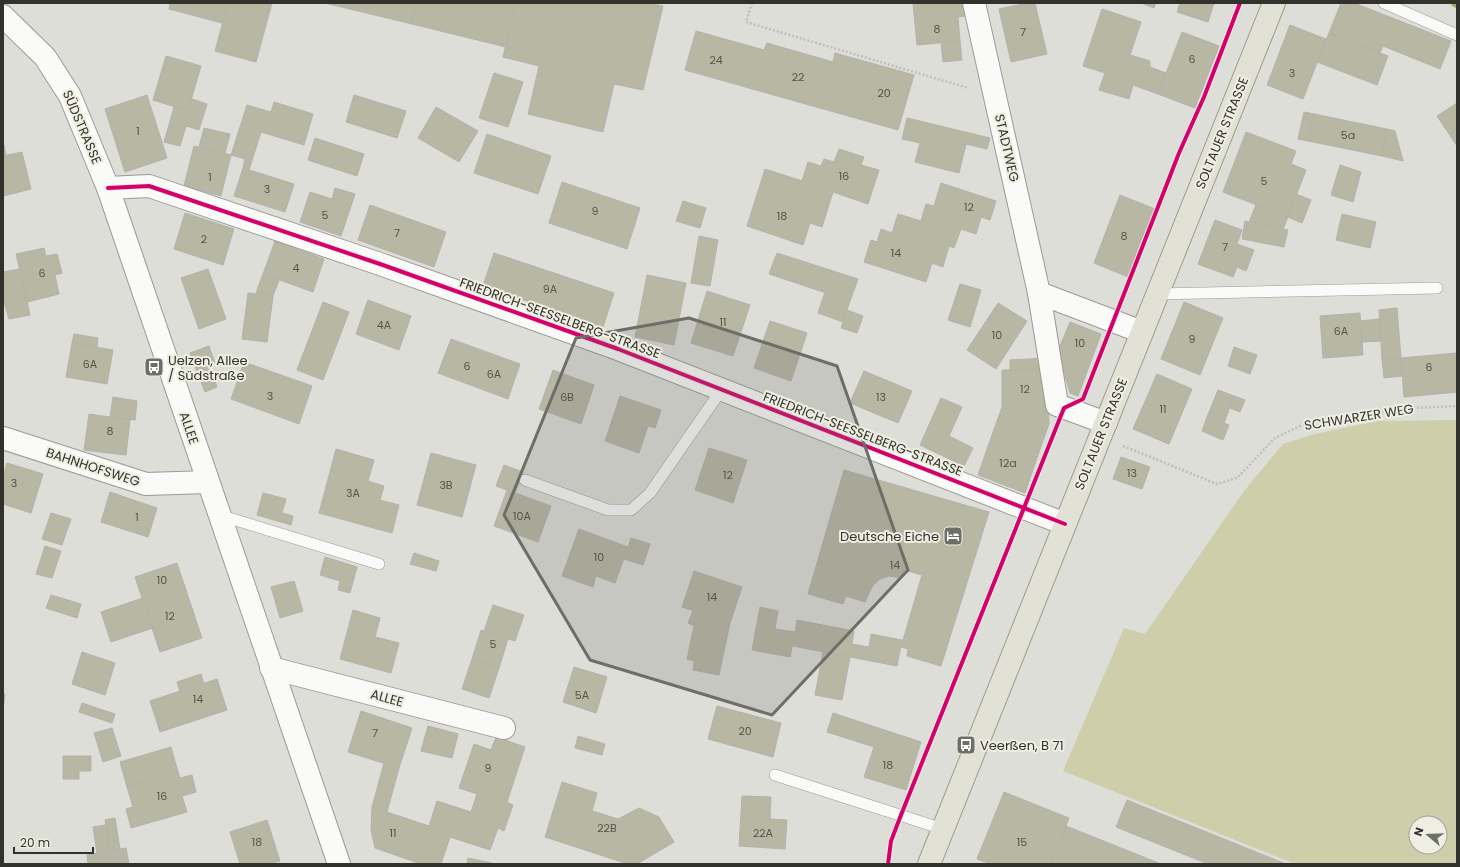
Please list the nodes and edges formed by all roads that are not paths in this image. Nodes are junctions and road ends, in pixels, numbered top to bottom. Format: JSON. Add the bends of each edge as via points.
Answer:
{"nodes":[{"id":1,"x":974,"y":3,"type":"edge"},
{"id":2,"x":1274,"y":3,"type":"edge"},
{"id":3,"x":1384,"y":3,"type":"edge"},
{"id":4,"x":3,"y":16,"type":"edge"},
{"id":5,"x":1457,"y":35,"type":"edge"},
{"id":6,"x":108,"y":188,"type":"junction"},
{"id":7,"x":1437,"y":288,"type":"dead end"},
{"id":8,"x":1039,"y":293,"type":"junction"},
{"id":9,"x":1158,"y":294,"type":"junction"},
{"id":10,"x":1142,"y":332,"type":"junction"},
{"id":11,"x":722,"y":389,"type":"junction"},
{"id":12,"x":1103,"y":430,"type":"junction"},
{"id":13,"x":3,"y":438,"type":"edge"},
{"id":14,"x":525,"y":480,"type":"dead end"},
{"id":15,"x":208,"y":482,"type":"junction"},
{"id":16,"x":219,"y":515,"type":"junction"},
{"id":17,"x":1065,"y":524,"type":"junction"},
{"id":18,"x":379,"y":564,"type":"dead end"},
{"id":19,"x":271,"y":668,"type":"junction"},
{"id":20,"x":504,"y":728,"type":"dead end"},
{"id":21,"x":775,"y":775,"type":"dead end"},
{"id":22,"x":943,"y":829,"type":"junction"},
{"id":23,"x":339,"y":864,"type":"edge"},
{"id":24,"x":929,"y":864,"type":"edge"}],
"edges":[{"from":1,"to":8,"type":"street","name":"STADTWEG"},
{"from":2,"to":9,"type":"main road","name":"SOLTAUER STRASSE"},
{"from":3,"to":5,"type":"lane"},
{"from":4,"to":6,"type":"street","name":"SÜDSTRASSE","via":[[45,57],[70,96]]},
{"from":6,"to":11,"type":"street","name":"FRIEDRICH-SEESSELBERG-STRASSE","via":[[149,186],[387,267]]},
{"from":6,"to":15,"type":"street","name":"ALLEE"},
{"from":7,"to":9,"type":"lane"},
{"from":8,"to":10,"type":"street"},
{"from":8,"to":12,"type":"street","name":"STADTWEG","via":[[1057,405]]},
{"from":9,"to":10,"type":"main road","name":"SOLTAUER STRASSE"},
{"from":10,"to":12,"type":"main road","name":"SOLTAUER STRASSE"},
{"from":11,"to":14,"type":"lane","via":[[650,493],[631,510],[608,510]]},
{"from":11,"to":17,"type":"street","name":"FRIEDRICH-SEESSELBERG-STRASSE"},
{"from":12,"to":17,"type":"main road","name":"SOLTAUER STRASSE"},
{"from":13,"to":15,"type":"street","name":"BAHNHOFSWEG","via":[[146,484]]},
{"from":15,"to":16,"type":"street","name":"ALLEE"},
{"from":16,"to":18,"type":"lane"},
{"from":16,"to":19,"type":"street","name":"ALLEE"},
{"from":17,"to":22,"type":"main road","name":"SOLTAUER STRASSE"},
{"from":19,"to":20,"type":"street","name":"ALLEE"},
{"from":19,"to":23,"type":"street","name":"ALLEE"},
{"from":21,"to":22,"type":"lane"},
{"from":22,"to":24,"type":"main road","name":"SOLTAUER STRASSE"}]}
